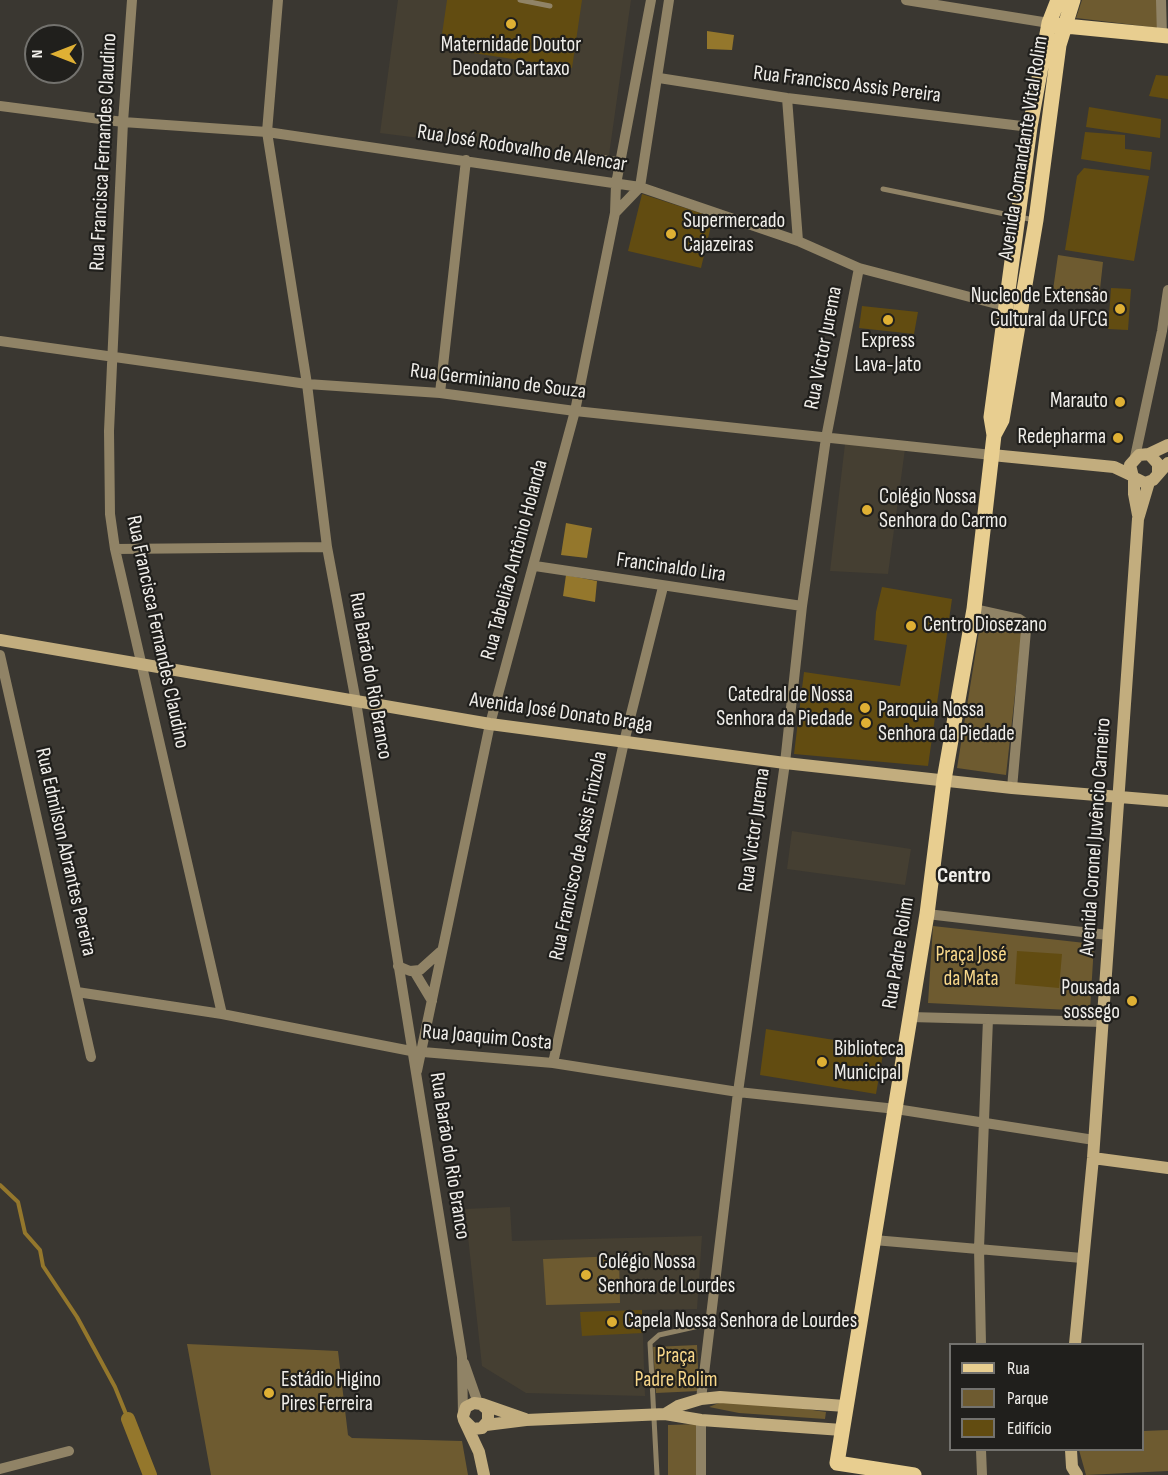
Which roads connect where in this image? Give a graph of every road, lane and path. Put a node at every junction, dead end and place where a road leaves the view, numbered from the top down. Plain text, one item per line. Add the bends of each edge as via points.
1 (132, 0) edge
2 (278, 0) edge
3 (520, 0) edge
4 (651, 0) edge
5 (669, 0) edge
6 (906, 0) edge
7 (1058, 0) edge
8 (1073, 0) edge
9 (1161, 0) edge
10 (550, 6) dead end
11 (975, 6) edge
12 (1057, 25) junction
13 (1165, 36) edge
14 (643, 42) junction
15 (663, 44) junction
16 (659, 78) junction
17 (786, 98) junction
18 (0, 106) edge
19 (123, 122) junction
20 (1030, 127) junction
21 (267, 132) junction
22 (581, 154) dead end
23 (466, 160) junction
24 (620, 160) junction
25 (615, 184) junction
26 (640, 187) junction
27 (883, 189) dead end
28 (615, 213) junction
29 (1020, 216) junction
30 (1036, 220) junction
31 (798, 241) junction
32 (859, 268) junction
33 (1168, 290) edge
34 (1004, 305) junction
35 (1020, 310) junction
36 (1165, 331) edge
37 (0, 341) edge
38 (113, 355) junction
39 (308, 384) junction
40 (441, 393) junction
41 (575, 411) junction
42 (994, 435) junction
43 (826, 438) junction
44 (1168, 445) edge
45 (992, 455) junction
46 (1140, 457) junction
47 (1168, 463) edge
48 (1114, 467) junction
49 (1133, 477) junction
50 (1158, 477) edge
51 (1138, 519) junction
52 (327, 547) junction
53 (115, 549) junction
54 (534, 566) junction
55 (663, 587) junction
56 (802, 606) junction
57 (974, 609) junction
58 (0, 640) edge
59 (0, 655) edge
60 (142, 665) junction
61 (356, 702) junction
62 (490, 724) junction
63 (624, 742) junction
64 (785, 763) junction
65 (944, 780) junction
66 (1012, 788) junction
67 (1120, 797) junction
68 (1168, 801) edge
69 (927, 914) junction
70 (1108, 935) junction
71 (440, 952) junction
72 (398, 966) junction
73 (414, 971) junction
74 (77, 992) junction
75 (432, 1001) junction
76 (222, 1014) junction
77 (910, 1017) junction
78 (988, 1019) junction
79 (1103, 1022) junction
80 (416, 1051) junction
81 (92, 1057) dead end
82 (553, 1063) junction
83 (738, 1092) junction
84 (896, 1109) junction
85 (984, 1123) junction
86 (1094, 1140) junction
87 (1093, 1158) junction
88 (1168, 1168) edge
89 (874, 1240) junction
90 (979, 1248) junction
91 (1082, 1258) junction
92 (708, 1324) junction
93 (981, 1343) edge
94 (1075, 1343) edge
95 (462, 1357) junction
96 (701, 1399) junction
97 (480, 1403) junction
98 (845, 1406) junction
99 (659, 1414) junction
100 (463, 1418) junction
101 (526, 1420) junction
102 (701, 1420) junction
103 (484, 1426) junction
104 (842, 1430) junction
105 (69, 1451) dead end
106 (981, 1451) edge
107 (1071, 1451) edge
108 (479, 1452) junction
109 (0, 1469) edge
110 (835, 1469) edge
111 (484, 1475) edge
112 (657, 1475) edge
113 (701, 1475) edge
114 (914, 1475) edge
115 (982, 1475) edge
116 (1077, 1475) edge

1 - 19 street, Rua Francisca Fernandes Claudino
2 - 21 street, Rua Barāo do Rio Branco
3 - 10 lane
4 - 14 street, Rua Tabelião Antônio Holanda
5 - 15 street
6 - 11 street
7 - 12 main road, Avenida Comandante Vital Rolim
8 - 12 main road, Avenida Comandante Vital Rolim
9 - 13 street
11 - 12 street
12 - 13 main road
12 - 20 main road, Avenida Comandante Vital Rolim
12 - 30 main road, Avenida Comandante Vital Rolim via 1059,45
14 - 15 street
14 - 24 street, Rua Tabelião Antônio Holanda
15 - 16 street
16 - 17 street, Rua Francisco Assis Pereira
16 - 26 street
17 - 20 street, Rua Francisco Assis Pereira
17 - 31 street
18 - 19 street, Rua José Rodovalho de Alencar
19 - 21 street, Rua José Rodovalho de Alencar
19 - 38 street, Rua Francisca Fernandes Claudino
20 - 29 main road, Avenida Comandante Vital Rolim
21 - 23 street, Rua José Rodovalho de Alencar
21 - 39 street, Rua Barāo do Rio Branco
22 - 24 lane
23 - 25 street, Rua José Rodovalho de Alencar
23 - 40 street
24 - 25 street, Rua Tabelião Antônio Holanda
25 - 26 street, Rua José Rodovalho de Alencar
25 - 28 street, Rua Tabelião Antônio Holanda
26 - 28 street
26 - 31 street, Rua José Rodovalho de Alencar
27 - 29 lane
28 - 41 street, Rua Tabelião Antônio Holanda
29 - 30 lane
29 - 34 main road, Avenida Comandante Vital Rolim
30 - 35 main road, Avenida Comandante Vital Rolim
31 - 32 street, Rua José Rodovalho de Alencar
32 - 34 street, Rua José Rodovalho de Alencar
32 - 43 street, Rua Victor Jurema
33 - 36 street
34 - 35 street, Rua José Rodovalho de Alencar
34 - 42 main road, Avenida Comandante Vital Rolim via 991,417
35 - 42 main road, Avenida Comandante Vital Rolim via 1002,420
36 - 46 street
37 - 38 street, Rua Germiniano de Souza
38 - 39 street, Rua Germiniano de Souza
38 - 53 street, Rua Francisca Fernandes Claudino via 109,431 110,514
39 - 40 street, Rua Germiniano de Souza
39 - 52 street, Rua Barāo do Rio Branco
40 - 41 street, Rua Germiniano de Souza
41 - 43 street, Rua Germiniano de Souza
41 - 54 street, Rua Tabelião Antônio Holanda
42 - 45 main road, Rua Padre Rolim
43 - 45 street, Rua Germiniano de Souza
43 - 56 street, Rua Victor Jurema
44 - 46 main road
45 - 48 main road
45 - 57 main road, Rua Padre Rolim
46 - 48 main road
46 - 49 main road, Avenida Coronel Juvêncio Carneiro
46 - 50 main road via 1158,464
47 - 50 main road
48 - 49 main road
49 - 50 main road
49 - 51 main road, Avenida Coronel Juvêncio Carneiro
50 - 51 main road, Avenida Coronel Juvêncio Carneiro
51 - 67 main road, Avenida Coronel Juvêncio Carneiro
52 - 53 street
52 - 61 street, Rua Barāo do Rio Branco
53 - 60 street, Rua Francisca Fernandes Claudino
54 - 55 street, Francinaldo Lira
54 - 62 street, Rua Tabelião Antônio Holanda
55 - 56 street, Francinaldo Lira
55 - 63 street, Rua Francisco de Assis Finizola
56 - 64 street, Rua Victor Jurema
57 - 65 main road, Rua Padre Rolim
57 - 66 street via 1025,623
58 - 60 main road, Avenida José Donato Braga
59 - 74 street, Rua Edmilson Abrantes Pereira
60 - 61 main road, Avenida José Donato Braga
60 - 76 street, Rua Francisca Fernandes Claudino
61 - 62 main road, Avenida José Donato Braga
61 - 72 street, Rua Barāo do Rio Branco
62 - 63 main road, Avenida José Donato Braga
62 - 71 street, Rua Tabelião Antônio Holanda
63 - 64 main road, Avenida José Donato Braga
63 - 82 street, Rua Francisco de Assis Finizola
64 - 65 main road, Avenida José Donato Braga
64 - 83 street, Rua Victor Jurema
65 - 66 main road, Avenida José Donato Braga
65 - 69 main road, Rua Padre Rolim
66 - 67 main road, Avenida José Donato Braga
67 - 68 main road, Avenida José Donato Braga
67 - 70 main road, Avenida Coronel Juvêncio Carneiro
69 - 70 street
69 - 77 main road, Rua Padre Rolim
70 - 79 main road, Avenida Coronel Juvêncio Carneiro
71 - 73 street via 430,964
71 - 75 street, Rua Tabelião Antônio Holanda
72 - 73 street
72 - 80 street, Rua Barāo do Rio Branco
73 - 75 street
74 - 76 street, Rua Joaquim Costa
74 - 81 street, Rua Edmilson Abrantes Pereira
75 - 80 street, Rua Tabelião Antônio Holanda
76 - 80 street, Rua Joaquim Costa
77 - 78 street
77 - 84 main road, Rua Padre Rolim
78 - 79 street
78 - 85 street
79 - 86 main road, Avenida Coronel Juvêncio Carneiro
80 - 82 street, Rua Joaquim Costa
80 - 95 street, Rua Barāo do Rio Branco via 416,1077
82 - 83 street, Rua Joaquim Costa
83 - 84 street, Rua Joaquim Costa
83 - 92 street, Rua Victor Jurema
84 - 85 street, Rua Joaquim Costa
84 - 89 main road, Rua Padre Rolim
85 - 86 street, Rua Joaquim Costa
85 - 90 street
86 - 87 main road, Avenida Coronel Juvêncio Carneiro
87 - 88 main road
87 - 91 main road, Avenida Coronel Juvêncio Carneiro
89 - 90 street
89 - 98 main road, Rua Padre Rolim
90 - 91 street
90 - 93 street
91 - 94 main road, Avenida Coronel Juvêncio Carneiro
92 - 96 street, Rua Victor Jurema
92 - 99 lane via 659,1335 650,1343 649,1361
95 - 97 street, Rua Barāo do Rio Branco
95 - 100 street, Rua Barāo do Rio Branco
96 - 98 main road via 768,1399
96 - 99 main road
97 - 100 main road via 466,1407
97 - 101 main road
97 - 103 main road via 489,1414
98 - 104 main road, Rua Padre Rolim
99 - 101 main road
99 - 102 main road
99 - 112 lane
100 - 103 main road via 469,1427
100 - 108 main road
101 - 103 main road
102 - 104 main road
102 - 113 street
103 - 108 main road
104 - 110 main road, Rua Padre Rolim
105 - 109 street
106 - 115 street
107 - 116 main road
108 - 111 main road
110 - 114 main road

